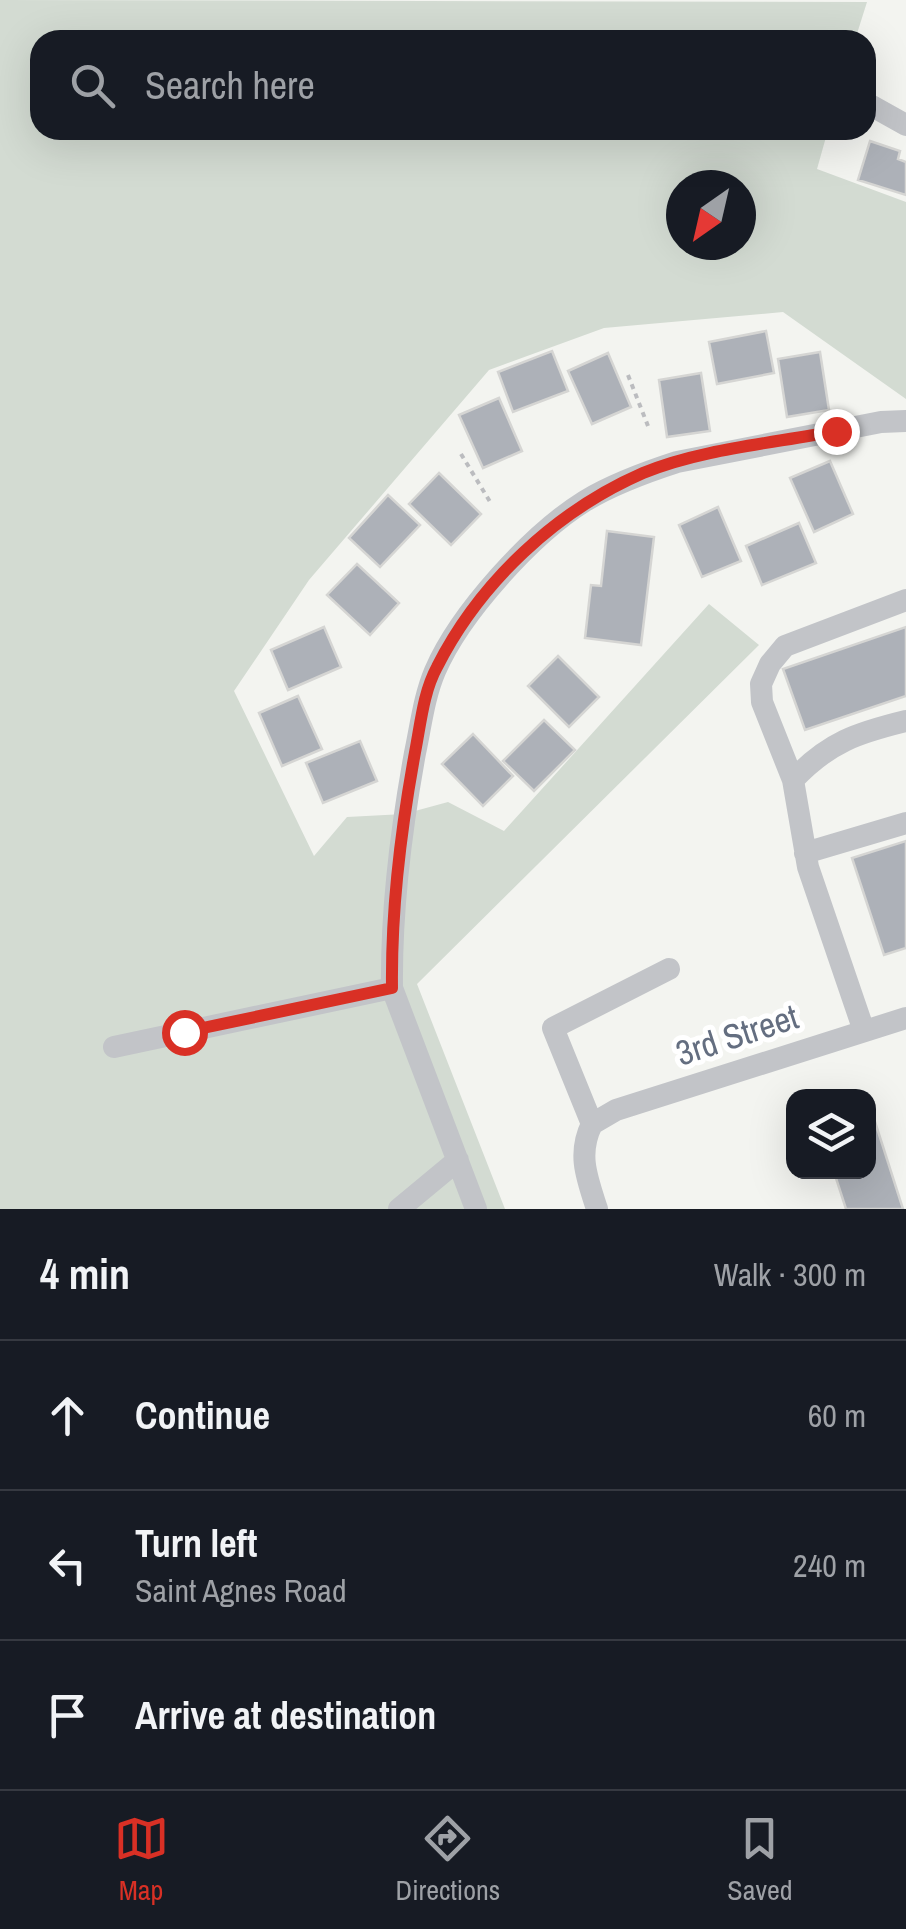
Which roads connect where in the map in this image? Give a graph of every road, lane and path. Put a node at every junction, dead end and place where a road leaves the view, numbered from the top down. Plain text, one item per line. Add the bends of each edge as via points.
1 (876, 108) edge
2 (906, 125) edge
3 (628, 375) dead end
4 (906, 421) edge
5 (648, 426) dead end
6 (461, 454) dead end
7 (492, 505) dead end
8 (906, 600) edge
9 (906, 721) edge
10 (794, 780) junction
11 (906, 822) edge
12 (805, 853) junction
13 (670, 970) dead end
14 (392, 988) junction
15 (906, 1018) edge
16 (864, 1031) junction
17 (114, 1047) dead end
18 (592, 1124) junction
19 (458, 1160) junction
20 (399, 1209) edge
21 (476, 1209) edge
22 (597, 1209) edge

1 - 2 lane
3 - 5 path
4 - 14 lane via 645,472 585,501 527,548 478,602 427,692 401,828
6 - 7 path
8 - 10 lane via 785,646 770,664 762,702
9 - 10 lane via 860,732 816,756
10 - 12 lane
11 - 12 lane
12 - 16 lane
13 - 18 lane via 553,1028
14 - 17 lane
14 - 19 lane
15 - 16 lane, 3rd Street
16 - 18 lane, 3rd Street via 616,1110
18 - 22 lane via 582,1159
19 - 20 lane
19 - 21 lane

